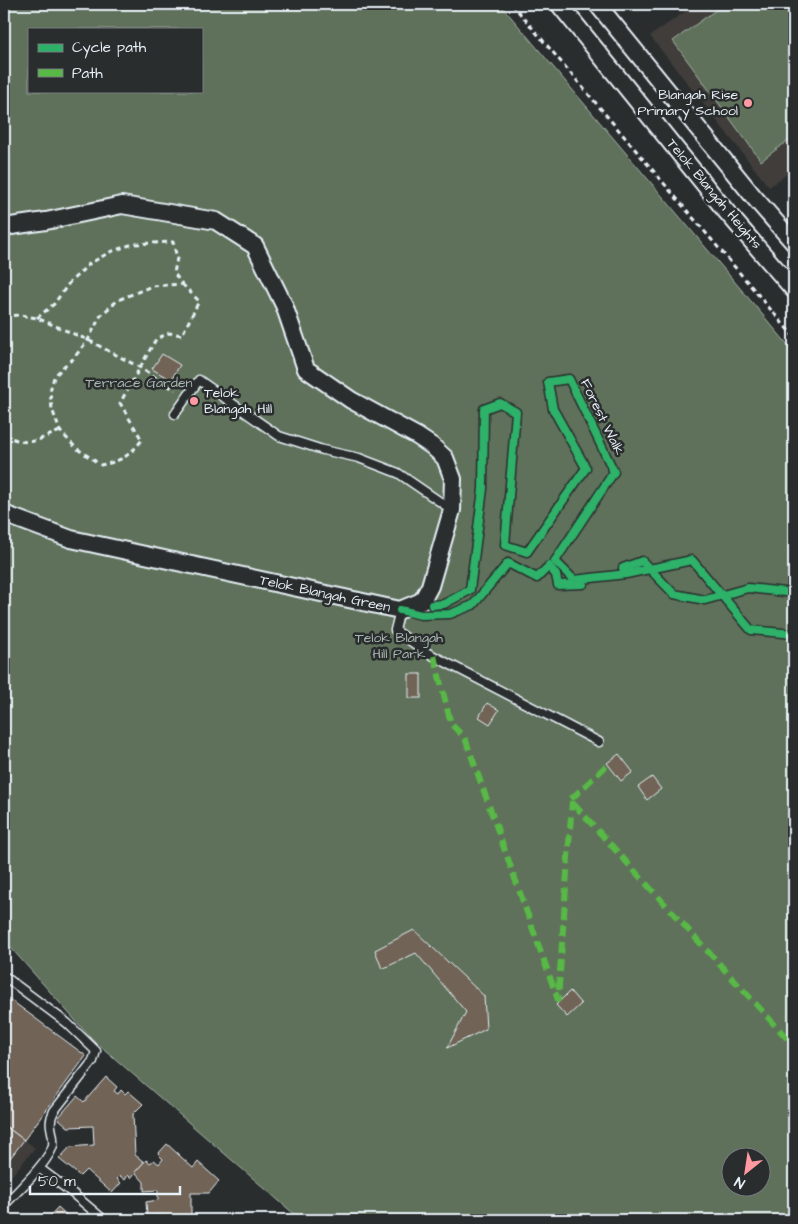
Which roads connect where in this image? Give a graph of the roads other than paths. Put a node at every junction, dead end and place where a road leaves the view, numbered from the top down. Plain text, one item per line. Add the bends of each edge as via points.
1 (559, 4) edge
2 (597, 4) edge
3 (4, 227) edge
4 (794, 243) edge
5 (794, 290) edge
6 (175, 414) dead end
7 (452, 510) junction
8 (4, 514) edge
9 (400, 610) junction
10 (599, 742) dead end
11 (4, 976) edge
12 (39, 1168) junction
13 (4, 1205) edge
14 (104, 1220) edge

1 - 5 street, Telok Blangah Heights
2 - 4 street
3 - 7 street, Telok Blangah Green via 122,204 216,221 255,246 284,305 306,369 351,400 418,436 445,458 453,479
6 - 7 lane via 199,380 279,436 359,458 398,473
7 - 9 street, Telok Blangah Green via 430,586 422,601
8 - 9 street, Telok Blangah Green via 70,539
9 - 10 lane via 395,630 426,652
11 - 12 lane via 67,1023 96,1051 93,1061 51,1109 54,1144
12 - 13 lane
12 - 14 lane

